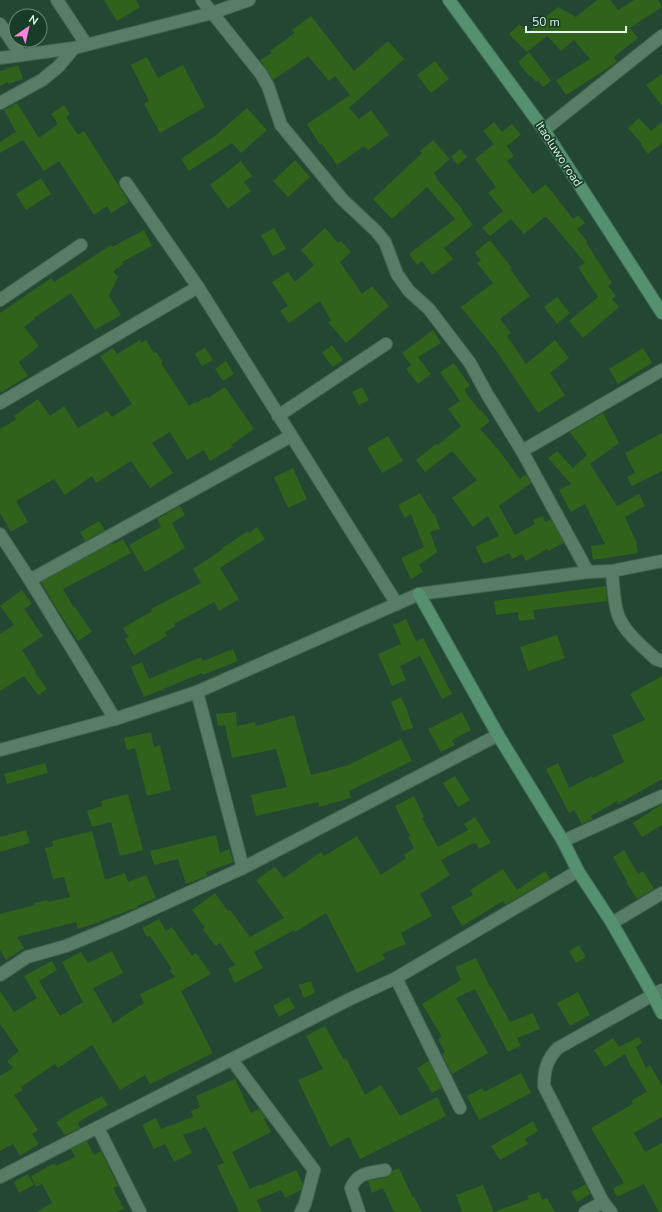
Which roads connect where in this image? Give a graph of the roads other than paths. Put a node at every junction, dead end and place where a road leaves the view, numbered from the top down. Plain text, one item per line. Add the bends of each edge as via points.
1 (57, 0) edge
2 (202, 0) edge
3 (249, 0) edge
4 (450, 0) edge
5 (212, 13) junction
6 (0, 24) edge
7 (662, 36) edge
8 (86, 44) junction
9 (74, 48) junction
10 (21, 55) junction
11 (0, 58) edge
12 (0, 103) edge
13 (544, 130) junction
14 (126, 183) dead end
15 (81, 245) dead end
16 (198, 287) junction
17 (0, 300) edge
18 (662, 313) edge
19 (386, 344) dead end
20 (662, 370) edge
21 (0, 403) edge
22 (278, 416) junction
23 (291, 436) junction
24 (522, 451) junction
25 (0, 534) edge
26 (662, 561) edge
27 (588, 572) junction
28 (612, 572) junction
29 (30, 580) junction
30 (418, 594) junction
31 (397, 604) junction
32 (662, 661) edge
33 (197, 692) junction
34 (116, 719) junction
35 (498, 735) junction
36 (0, 750) edge
37 (662, 796) edge
38 (563, 842) junction
39 (243, 868) junction
40 (578, 871) junction
41 (662, 893) edge
42 (612, 923) junction
43 (0, 975) edge
44 (396, 978) junction
45 (658, 992) edge
46 (662, 1014) edge
47 (232, 1060) junction
48 (460, 1108) dead end
49 (98, 1128) junction
50 (385, 1170) dead end
51 (0, 1177) edge
52 (603, 1202) junction
53 (140, 1212) edge
54 (301, 1212) edge
55 (359, 1212) edge
56 (585, 1212) edge
57 (611, 1212) edge

1 - 8 street
2 - 5 street
3 - 5 street
4 - 13 street, Itaoluwo road
5 - 8 street
5 - 24 street via 261,74 268,86 281,126 342,199 385,242 398,274 409,291 429,309 470,363
6 - 10 street
7 - 13 street
8 - 9 street
9 - 10 street
9 - 12 street via 59,66 42,80
10 - 11 street
13 - 18 street, Itaoluwo road
14 - 16 street
15 - 17 street
16 - 21 street
16 - 22 street
19 - 22 street
20 - 24 street
22 - 23 street
23 - 29 street
23 - 31 street
24 - 27 street
25 - 29 street
26 - 28 street
27 - 28 street
27 - 30 street
28 - 32 street via 617,613 621,622 656,659
29 - 34 street
30 - 31 street
30 - 35 street
31 - 33 street
33 - 34 street
33 - 39 street
34 - 36 street
35 - 38 street
35 - 39 street
37 - 38 street
38 - 40 street
39 - 43 street via 122,923 66,946 27,958
40 - 42 street
40 - 44 street
41 - 42 street
42 - 45 street
44 - 47 street
44 - 48 street
45 - 46 street
45 - 52 street via 558,1048 547,1062 544,1086
47 - 49 street
47 - 54 street via 314,1170
49 - 51 street
49 - 53 street
50 - 55 street via 359,1176 354,1182 351,1188
52 - 56 street
52 - 57 street

